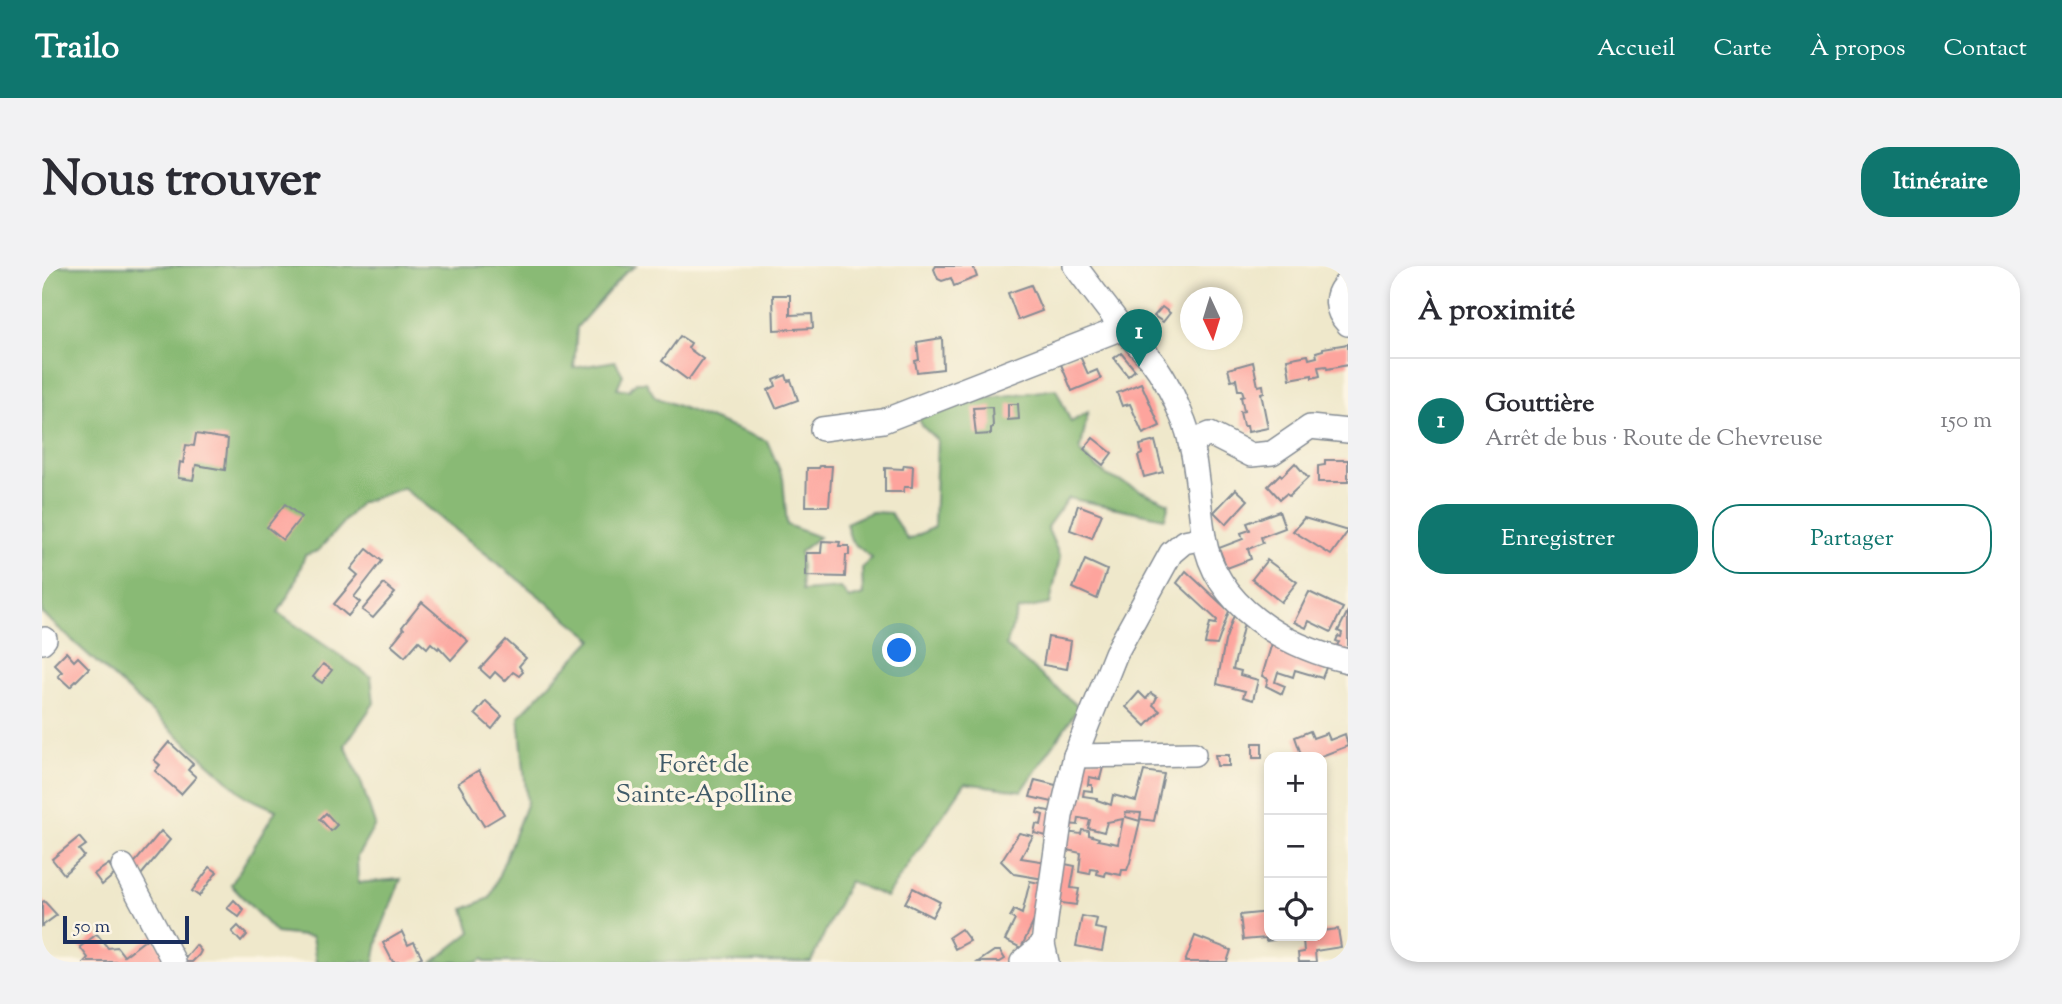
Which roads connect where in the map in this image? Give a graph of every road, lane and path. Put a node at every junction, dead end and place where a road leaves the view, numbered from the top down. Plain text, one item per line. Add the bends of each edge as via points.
1 (1075, 266) edge
2 (1348, 282) edge
3 (1348, 324) edge
4 (1122, 328) junction
5 (822, 429) dead end
6 (1348, 431) edge
7 (1190, 443) junction
8 (1204, 538) junction
9 (1348, 661) edge
10 (1194, 754) dead end
11 (1075, 756) junction
12 (123, 866) dead end
13 (1045, 953) edge
14 (174, 962) edge
15 (1022, 962) edge

1 - 4 street
2 - 3 street via 1337,302
4 - 5 street via 883,421
4 - 7 street via 1161,374
6 - 7 street via 1310,427 1272,453 1251,455 1210,433
7 - 8 street
8 - 9 street via 1222,585 1238,603 1278,635 1321,655
8 - 11 street via 1184,542 1159,573 1116,653
10 - 11 street
11 - 13 street via 1061,816
12 - 14 street
13 - 15 street

